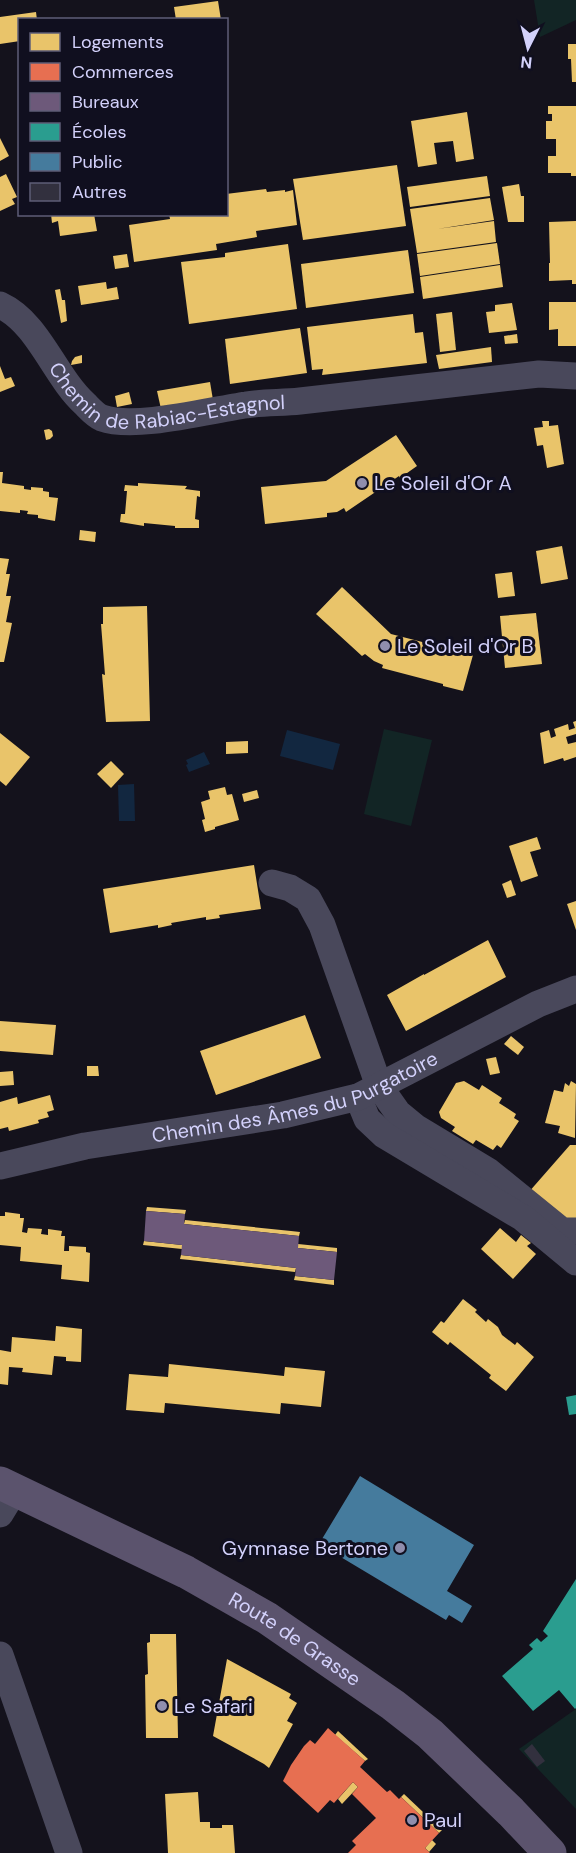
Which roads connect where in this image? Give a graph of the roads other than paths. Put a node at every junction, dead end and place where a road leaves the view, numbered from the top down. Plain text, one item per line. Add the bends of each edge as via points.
1 (0, 305) edge
2 (0, 322) edge
3 (41, 359) junction
4 (576, 376) edge
5 (272, 883) dead end
6 (576, 988) edge
7 (369, 1091) junction
8 (0, 1166) edge
9 (576, 1231) edge
10 (576, 1262) edge
11 (5, 1496) edge
12 (0, 1655) edge
13 (69, 1853) edge
14 (550, 1853) edge

1 - 3 street, Chemin de Rabiac-Estagnol via 28,327
2 - 3 street, Chemin de Rabiac-Estagnol
3 - 4 street, Chemin de Rabiac-Estagnol via 71,415 91,430 128,438 250,415 296,402 539,374
5 - 7 street via 308,899 322,925
6 - 7 street, Chemin des Âmes du Purgatoire
7 - 8 street, Chemin des Âmes du Purgatoire via 283,1115 85,1146
7 - 9 street via 415,1127 488,1171 562,1231
7 - 10 street via 367,1119 384,1135 523,1218
11 - 14 main road, Route de Grasse via 186,1572 276,1624 430,1734
12 - 13 street

